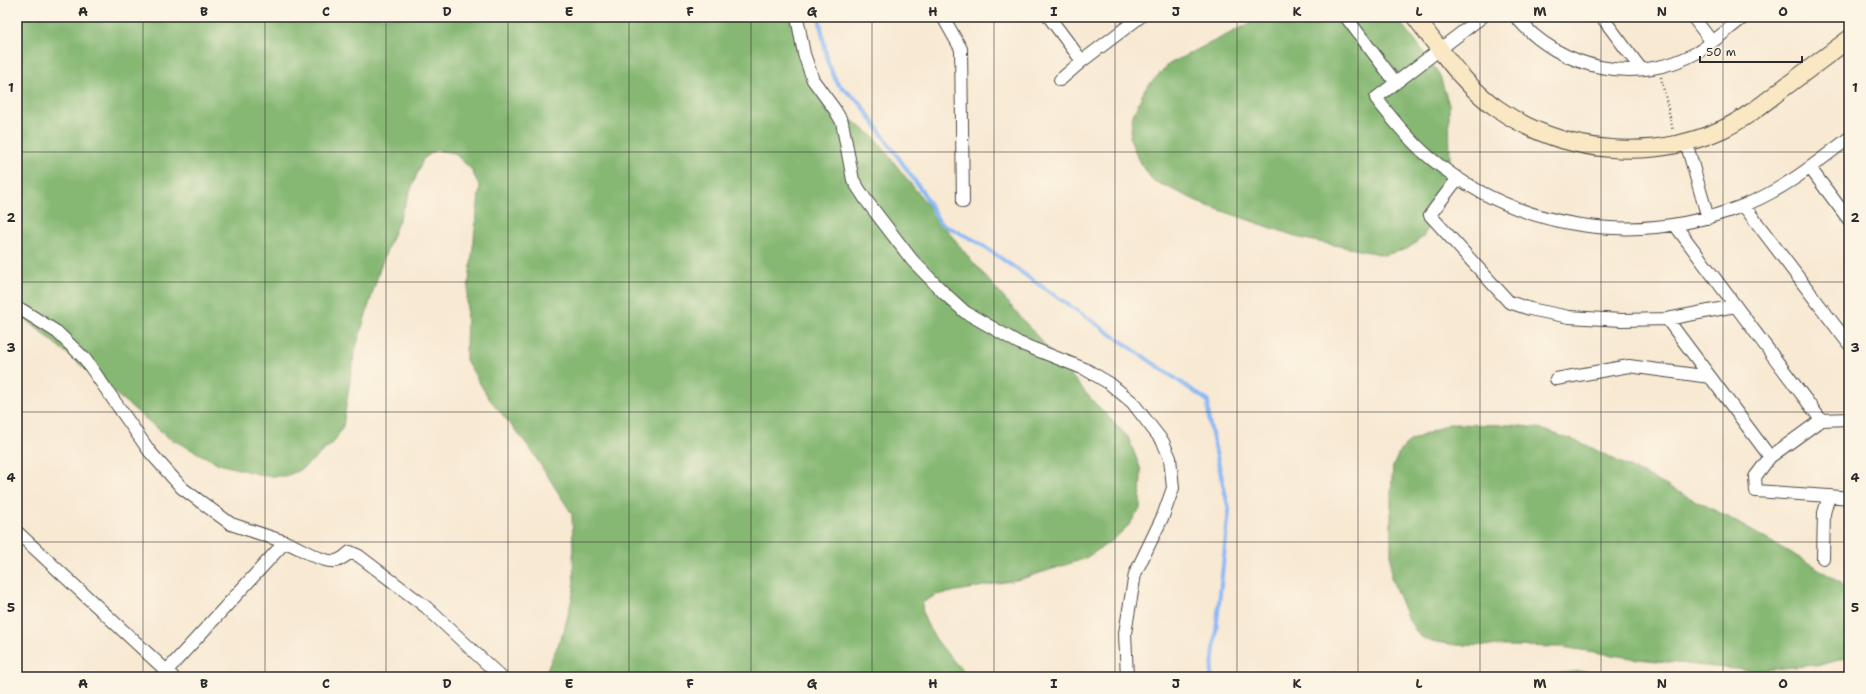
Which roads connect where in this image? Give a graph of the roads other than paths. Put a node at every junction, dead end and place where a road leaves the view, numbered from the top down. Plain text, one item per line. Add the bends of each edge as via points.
1 (797, 17) edge
2 (943, 17) edge
3 (1049, 17) edge
4 (1140, 17) edge
5 (1346, 17) edge
6 (1415, 17) edge
7 (1482, 17) edge
8 (1516, 17) edge
9 (1602, 17) edge
10 (1693, 17) edge
11 (1744, 17) edge
12 (1849, 39) edge
13 (1712, 42) junction
14 (1440, 49) junction
15 (1082, 61) junction
16 (1641, 69) junction
17 (1060, 80) dead end
18 (1396, 83) junction
19 (1849, 138) edge
20 (1682, 143) junction
21 (1810, 168) junction
22 (1458, 178) junction
23 (963, 202) dead end
24 (1744, 206) junction
25 (1708, 218) junction
26 (1849, 220) edge
27 (1675, 225) junction
28 (1735, 306) junction
29 (17, 310) edge
30 (1667, 319) junction
31 (1849, 344) edge
32 (1710, 377) junction
33 (1556, 379) dead end
34 (1849, 419) edge
35 (1821, 420) junction
36 (1770, 457) junction
37 (1829, 496) junction
38 (1849, 498) edge
39 (17, 532) edge
40 (286, 542) junction
41 (1823, 558) dead end
42 (167, 675) edge
43 (501, 677) edge
44 (1127, 677) edge

1 - 44 street via 804,54 813,80 842,122 853,180 912,260 965,312 1019,343 1085,369 1109,383 1132,402 1163,442 1170,458 1173,488 1135,574 1125,633
2 - 23 street via 960,49
3 - 15 street
4 - 15 street
5 - 18 street
6 - 14 street
7 - 14 street
8 - 16 street via 1526,30 1545,44 1578,62 1613,69
9 - 16 street
10 - 13 street
11 - 13 street
12 - 20 street via 1752,112 1723,128
13 - 16 street via 1698,51 1659,67
14 - 18 street
14 - 20 street via 1459,73 1497,109 1545,135 1601,148 1652,149
15 - 17 street
18 - 22 street via 1376,98 1428,156
19 - 21 street
20 - 25 street
21 - 24 street via 1789,183
21 - 26 street
22 - 27 street via 1509,206 1553,220 1598,228 1648,229
22 - 30 street via 1430,215 1508,302 1569,317
24 - 25 street
24 - 31 street
25 - 27 street
27 - 28 street
28 - 30 street
28 - 35 street
29 - 40 street via 22,310 57,332 85,359 150,452 182,488 231,524
30 - 32 street
32 - 33 street via 1628,366
32 - 36 street
34 - 35 street
35 - 36 street
36 - 37 street via 1755,477 1756,491
37 - 38 street
37 - 41 street via 1824,513
39 - 42 street
40 - 42 street
40 - 43 street via 321,559 331,561 339,560 350,552 359,556 426,607

